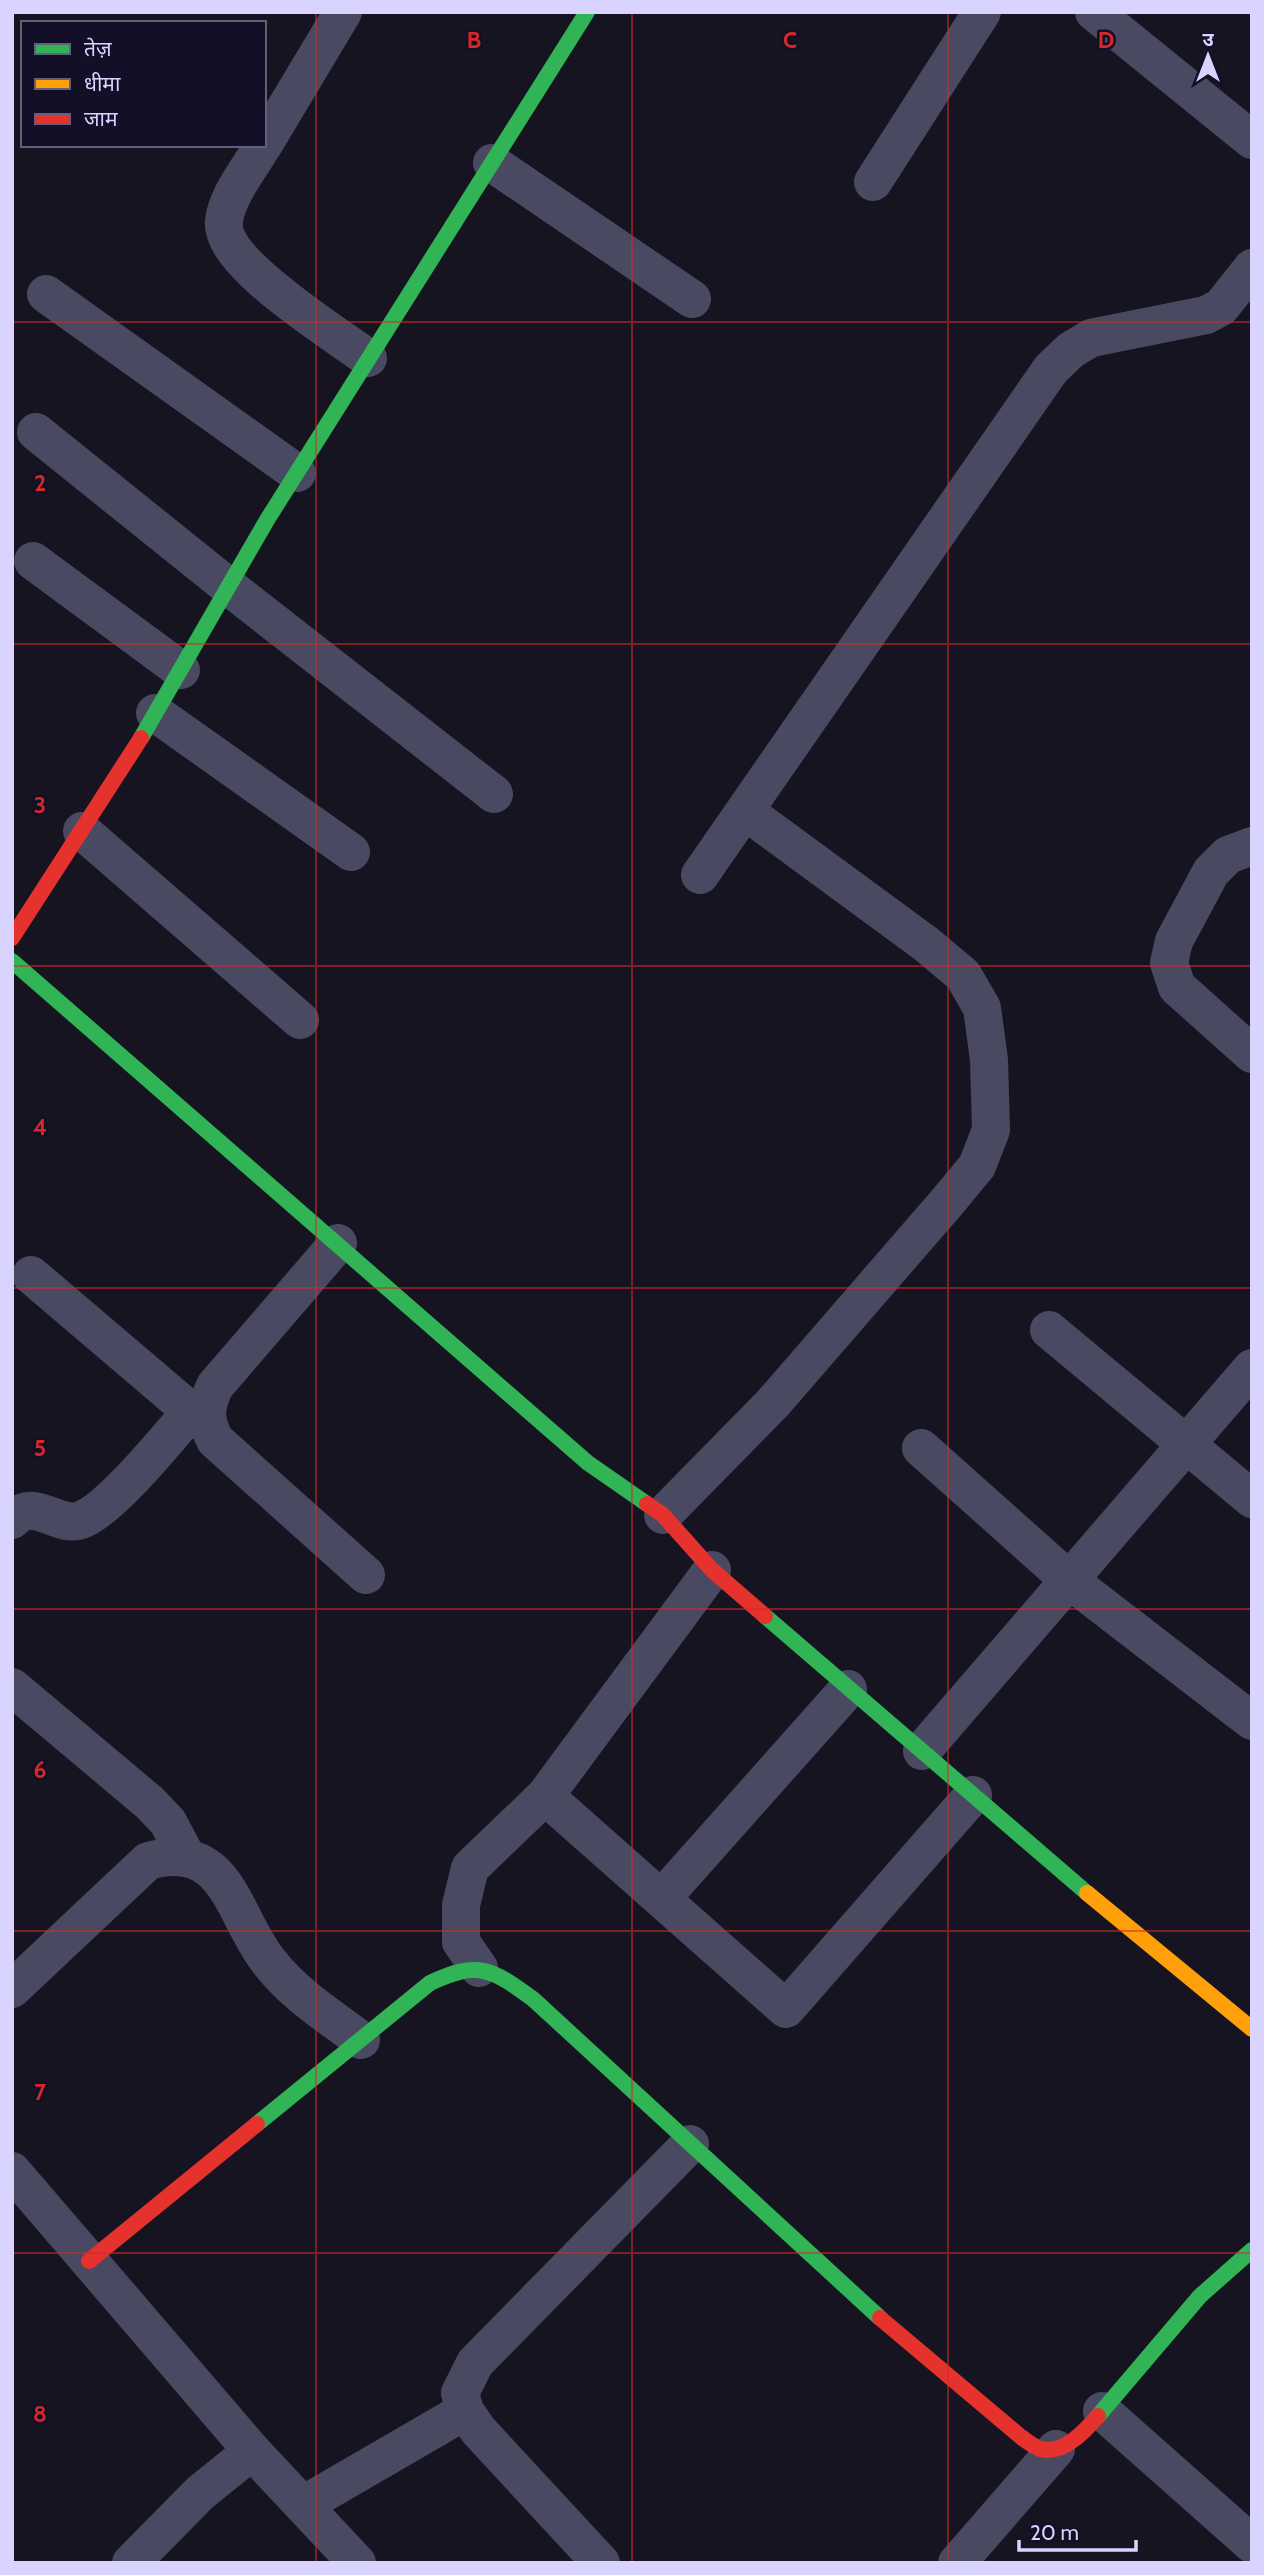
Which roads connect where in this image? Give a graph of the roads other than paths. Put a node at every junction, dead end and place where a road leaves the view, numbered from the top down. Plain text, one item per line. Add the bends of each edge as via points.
1 (343, 12) edge
2 (587, 12) edge
3 (982, 12) edge
4 (1094, 12) edge
5 (266, 141) edge
6 (1252, 141) edge
7 (262, 147) edge
8 (492, 163) junction
9 (873, 182) dead end
10 (1252, 268) edge
11 (46, 294) dead end
12 (692, 299) dead end
13 (369, 358) junction
14 (36, 432) dead end
15 (297, 473) junction
16 (33, 561) dead end
17 (229, 587) junction
18 (181, 670) junction
19 (155, 713) junction
20 (494, 794) dead end
21 (745, 811) junction
22 (82, 831) junction
23 (1252, 846) edge
24 (351, 852) dead end
25 (700, 875) dead end
26 (12, 938) edge
27 (12, 961) edge
28 (300, 1020) dead end
29 (1252, 1054) edge
30 (338, 1243) junction
31 (32, 1275) dead end
32 (1049, 1330) dead end
33 (1252, 1368) edge
34 (199, 1418) junction
35 (1186, 1444) junction
36 (920, 1448) dead end
37 (1252, 1499) edge
38 (663, 1515) junction
39 (12, 1520) edge
40 (712, 1570) junction
41 (366, 1575) dead end
42 (1069, 1580) junction
43 (12, 1687) edge
44 (848, 1689) junction
45 (1252, 1721) edge
46 (922, 1751) junction
47 (973, 1795) junction
48 (545, 1796) junction
49 (186, 1856) junction
50 (662, 1898) junction
51 (480, 1968) junction
52 (12, 1989) edge
53 (1252, 2029) edge
54 (361, 2040) junction
55 (691, 2144) junction
56 (12, 2171) edge
57 (1252, 2250) edge
58 (89, 2261) junction
59 (465, 2411) junction
60 (1102, 2411) junction
61 (1056, 2449) junction
62 (252, 2451) junction
63 (303, 2505) junction
64 (1252, 2544) edge
65 (131, 2563) edge
66 (357, 2563) edge
67 (601, 2563) edge
68 (957, 2563) edge

1 - 5 street
2 - 8 street
3 - 9 street
4 - 6 street
7 - 13 street via 229,202 223,223 227,241 255,274
8 - 12 street
8 - 13 street
10 - 21 street via 1221,307 1206,315 1091,338 1051,369
11 - 15 street
13 - 15 street
14 - 17 street
15 - 17 street
16 - 18 street
17 - 18 street
17 - 20 street
18 - 19 street
19 - 22 street
19 - 24 street
21 - 25 street
21 - 38 street via 963,975 982,1008 991,1130 977,1166 948,1201 773,1403
22 - 26 street
22 - 28 street
23 - 29 street via 1228,855 1211,872 1174,941 1169,963 1177,986
27 - 30 street
30 - 34 street via 215,1385
30 - 38 street via 588,1463
31 - 34 street
32 - 35 street
33 - 35 street
34 - 39 street via 91,1516 64,1522 34,1509
34 - 41 street via 215,1440
35 - 37 street
35 - 42 street
36 - 42 street
38 - 40 street
40 - 44 street
40 - 48 street
42 - 45 street
42 - 46 street
43 - 49 street via 150,1803 168,1822
44 - 46 street
44 - 50 street
46 - 47 street
47 - 50 street via 786,2009
47 - 53 street
48 - 50 street
48 - 51 street via 470,1868 461,1905 461,1942
49 - 52 street via 148,1861
49 - 54 street via 203,1862 232,1894 256,1942 289,1984
51 - 54 street via 459,1968 430,1983
51 - 55 street via 500,1975 533,1999
54 - 58 street
55 - 59 street via 475,2363 460,2393
55 - 61 street via 866,2306 1021,2437 1040,2449
56 - 58 street
57 - 60 street via 1200,2297
58 - 62 street
59 - 63 street
59 - 67 street
60 - 61 street via 1072,2441
60 - 64 street
61 - 68 street
62 - 63 street
62 - 65 street via 200,2493
63 - 66 street

